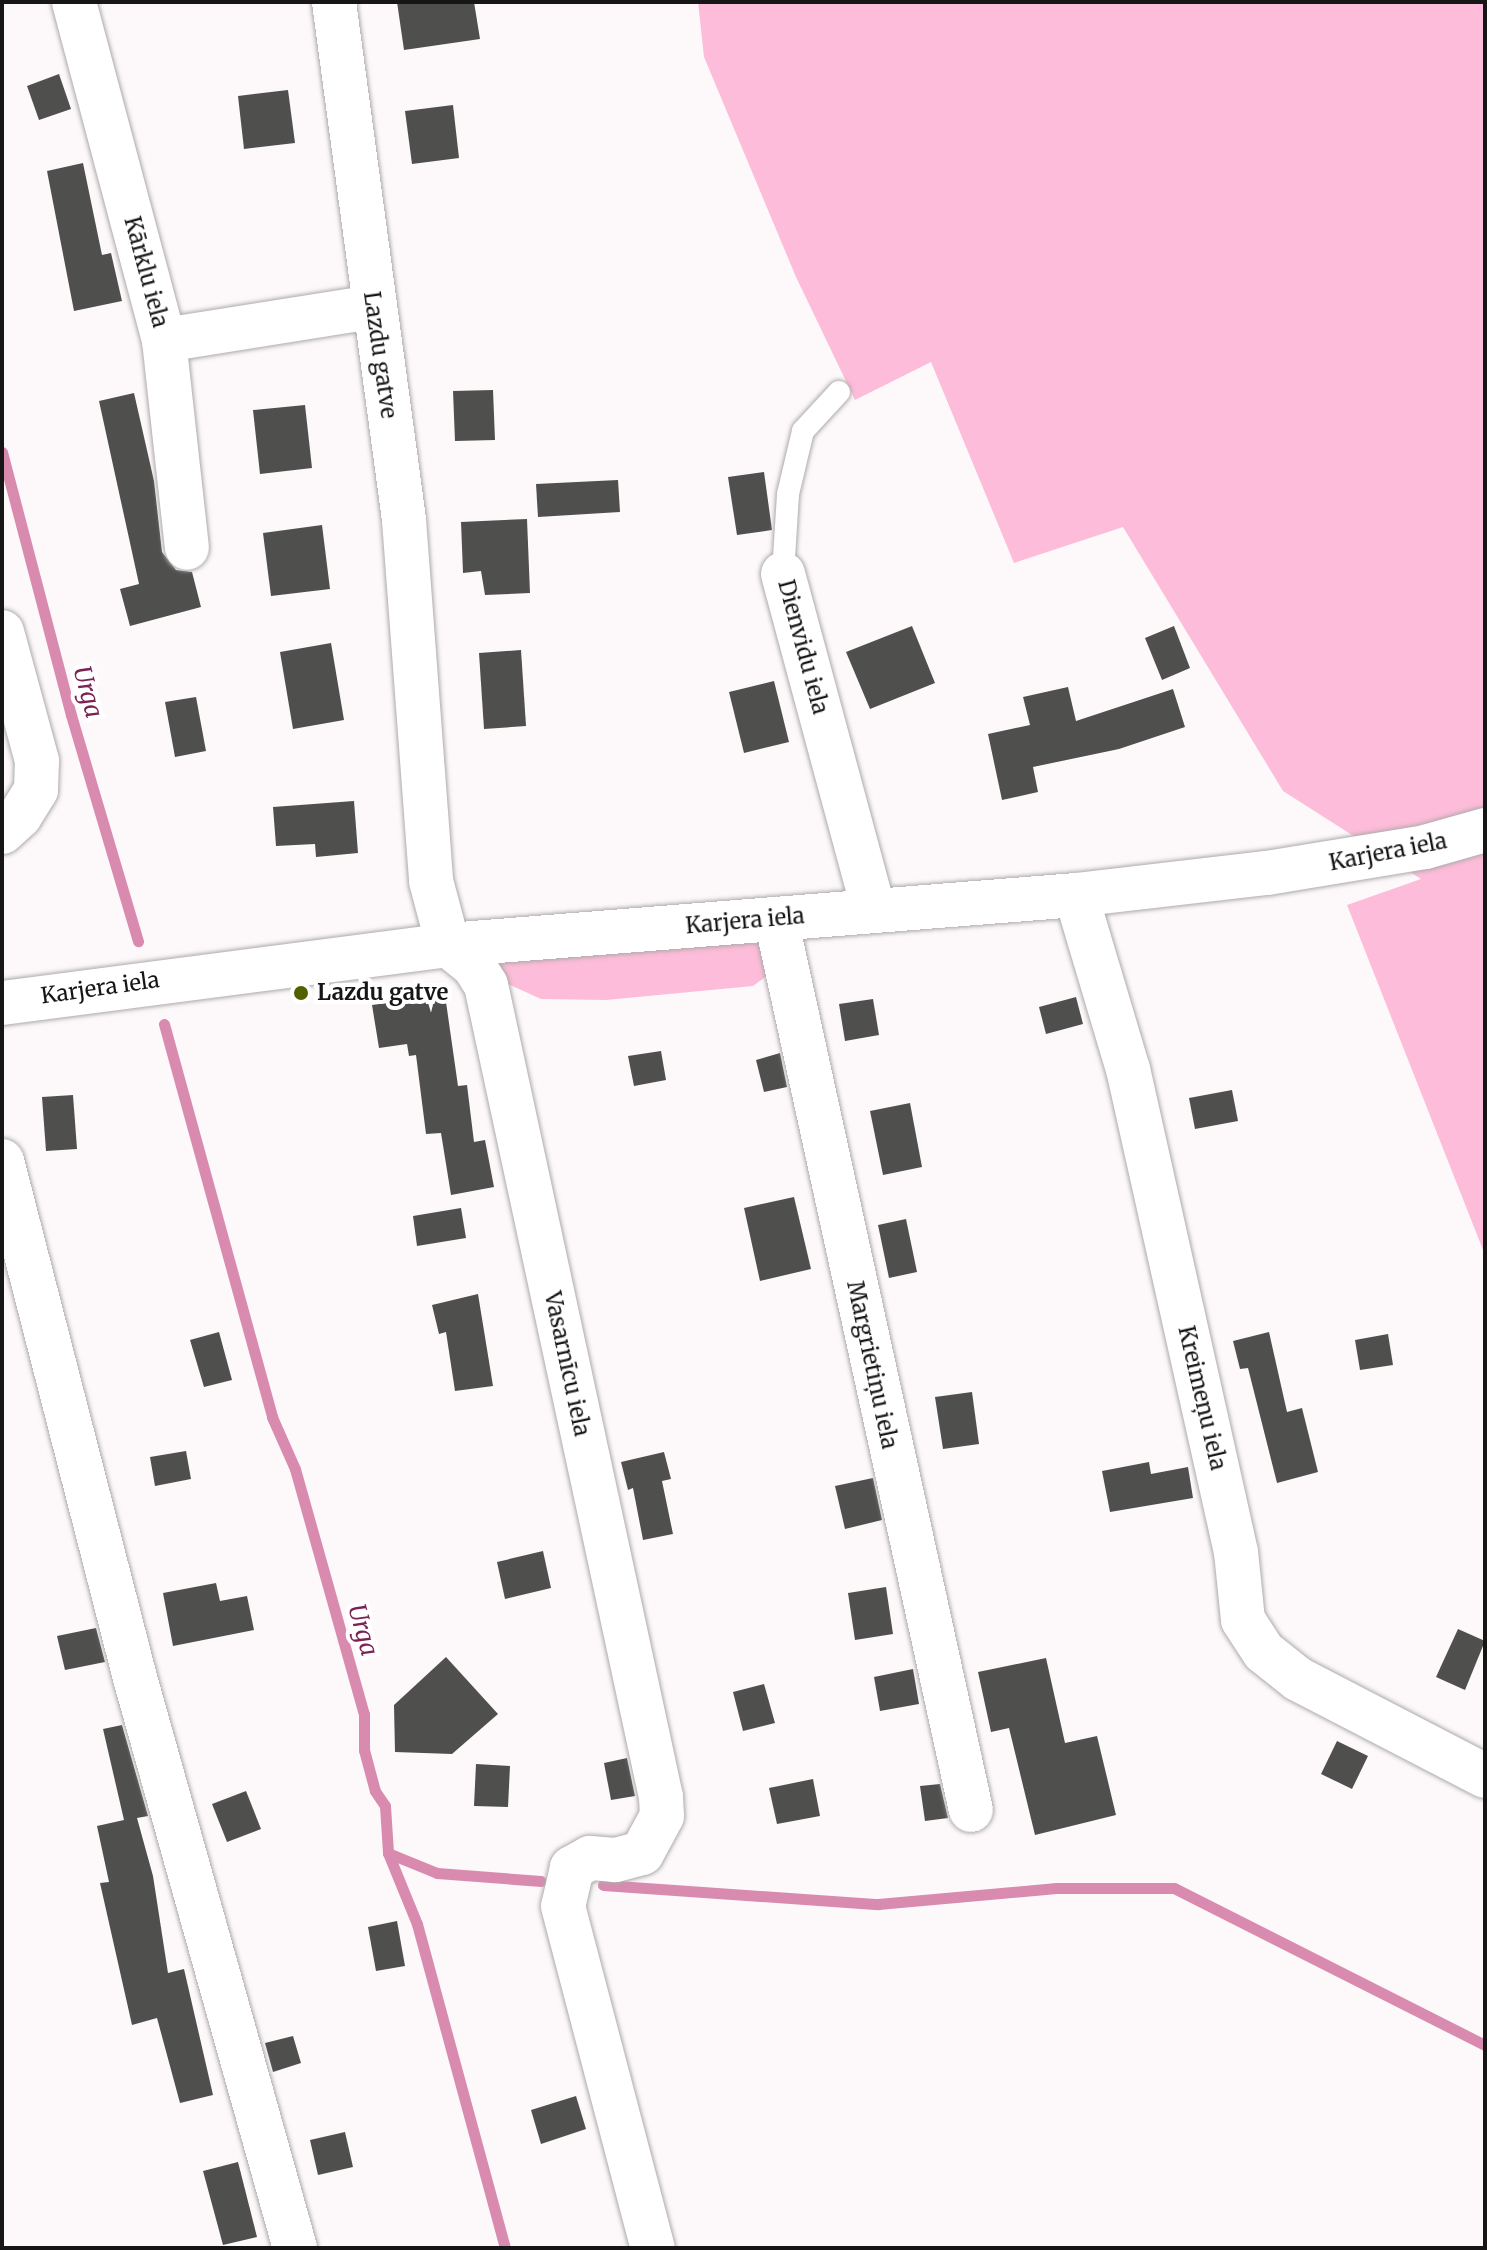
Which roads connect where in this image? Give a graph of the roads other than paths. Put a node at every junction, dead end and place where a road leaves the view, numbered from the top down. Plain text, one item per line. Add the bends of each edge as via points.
1 (74, 2) edge
2 (334, 2) edge
3 (373, 307) junction
4 (164, 340) junction
5 (839, 392) dead end
6 (187, 548) dead end
7 (783, 574) joint
8 (2, 632) edge
9 (1485, 830) edge
10 (2, 832) edge
11 (1076, 895) junction
12 (874, 911) junction
13 (776, 919) junction
14 (448, 945) junction
15 (2, 1003) edge
16 (2, 1161) edge
17 (1485, 1776) edge
18 (971, 1810) dead end
19 (295, 2248) edge
20 (653, 2248) edge

1 - 4 street, Kārklu iela
2 - 3 street, Lazdu gatve
3 - 4 street
3 - 14 street, Lazdu gatve via 404,520 431,881
4 - 6 street, Kārklu iela
5 - 7 lane, Dienvidu iela via 803,431 788,494
7 - 12 street, Dienvidu iela
8 - 10 street via 31,731 36,790
9 - 11 street, Karjera iela via 1354,861
11 - 12 street, Karjera iela
11 - 17 street, Kreimeņu iela via 1128,1069 1236,1552 1243,1620 1264,1652 1298,1679
12 - 13 street, Karjera iela
13 - 14 street, Karjera iela
13 - 18 street, Margrietiņu iela
14 - 15 street, Karjera iela
14 - 20 street, Vasarnīcu iela via 474,966 486,985 661,1797 662,1816 642,1853 615,1860 590,1858 572,1868 563,1906
16 - 19 street via 135,1678

